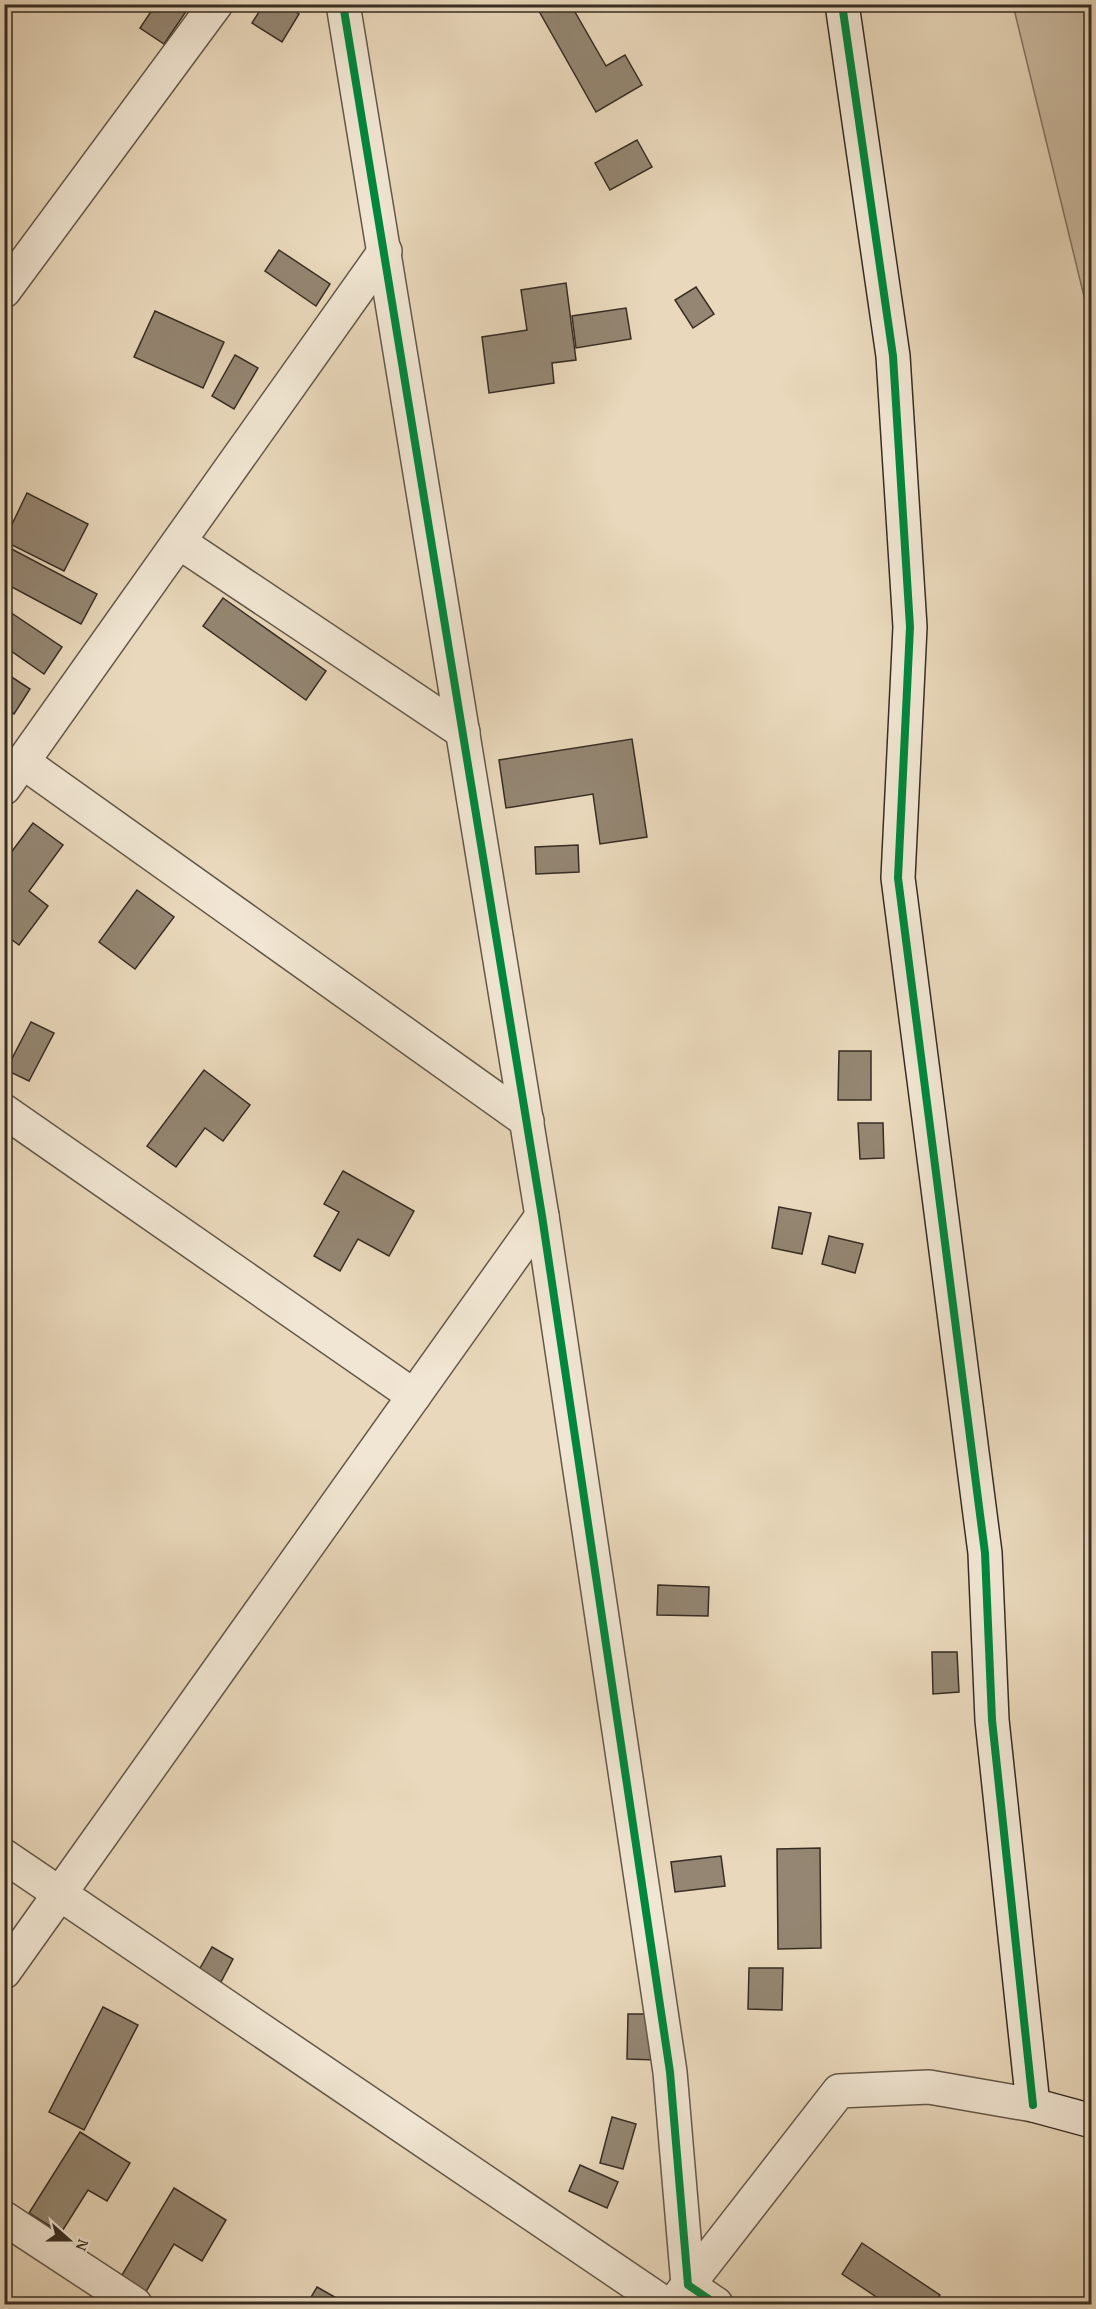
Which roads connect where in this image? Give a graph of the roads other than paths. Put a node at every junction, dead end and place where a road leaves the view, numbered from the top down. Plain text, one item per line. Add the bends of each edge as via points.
1 (216, 4) edge
2 (343, 4) edge
3 (842, 4) edge
4 (385, 251) junction
5 (4, 291) edge
6 (179, 542) junction
7 (463, 732) junction
8 (14, 775) edge
9 (4, 1111) edge
10 (527, 1121) junction
11 (542, 1216) junction
12 (414, 1396) junction
13 (4, 1856) edge
14 (60, 1894) junction
15 (4, 1972) edge
16 (1033, 2105) junction
17 (1092, 2121) edge
18 (4, 2218) edge
19 (676, 2298) edge
20 (135, 2304) edge
21 (716, 2304) edge

1 - 5 street
2 - 4 street
3 - 16 street via 893,356 910,627 898,878 985,1553 992,1720
4 - 6 street
4 - 7 street
6 - 7 street
6 - 8 street
7 - 10 street
8 - 10 street
9 - 12 street
10 - 11 street
11 - 12 street
11 - 19 street via 670,2072
12 - 14 street
13 - 14 street
14 - 15 street
14 - 19 street
16 - 17 street
16 - 19 street via 930,2087 839,2091
18 - 20 street
19 - 21 street

